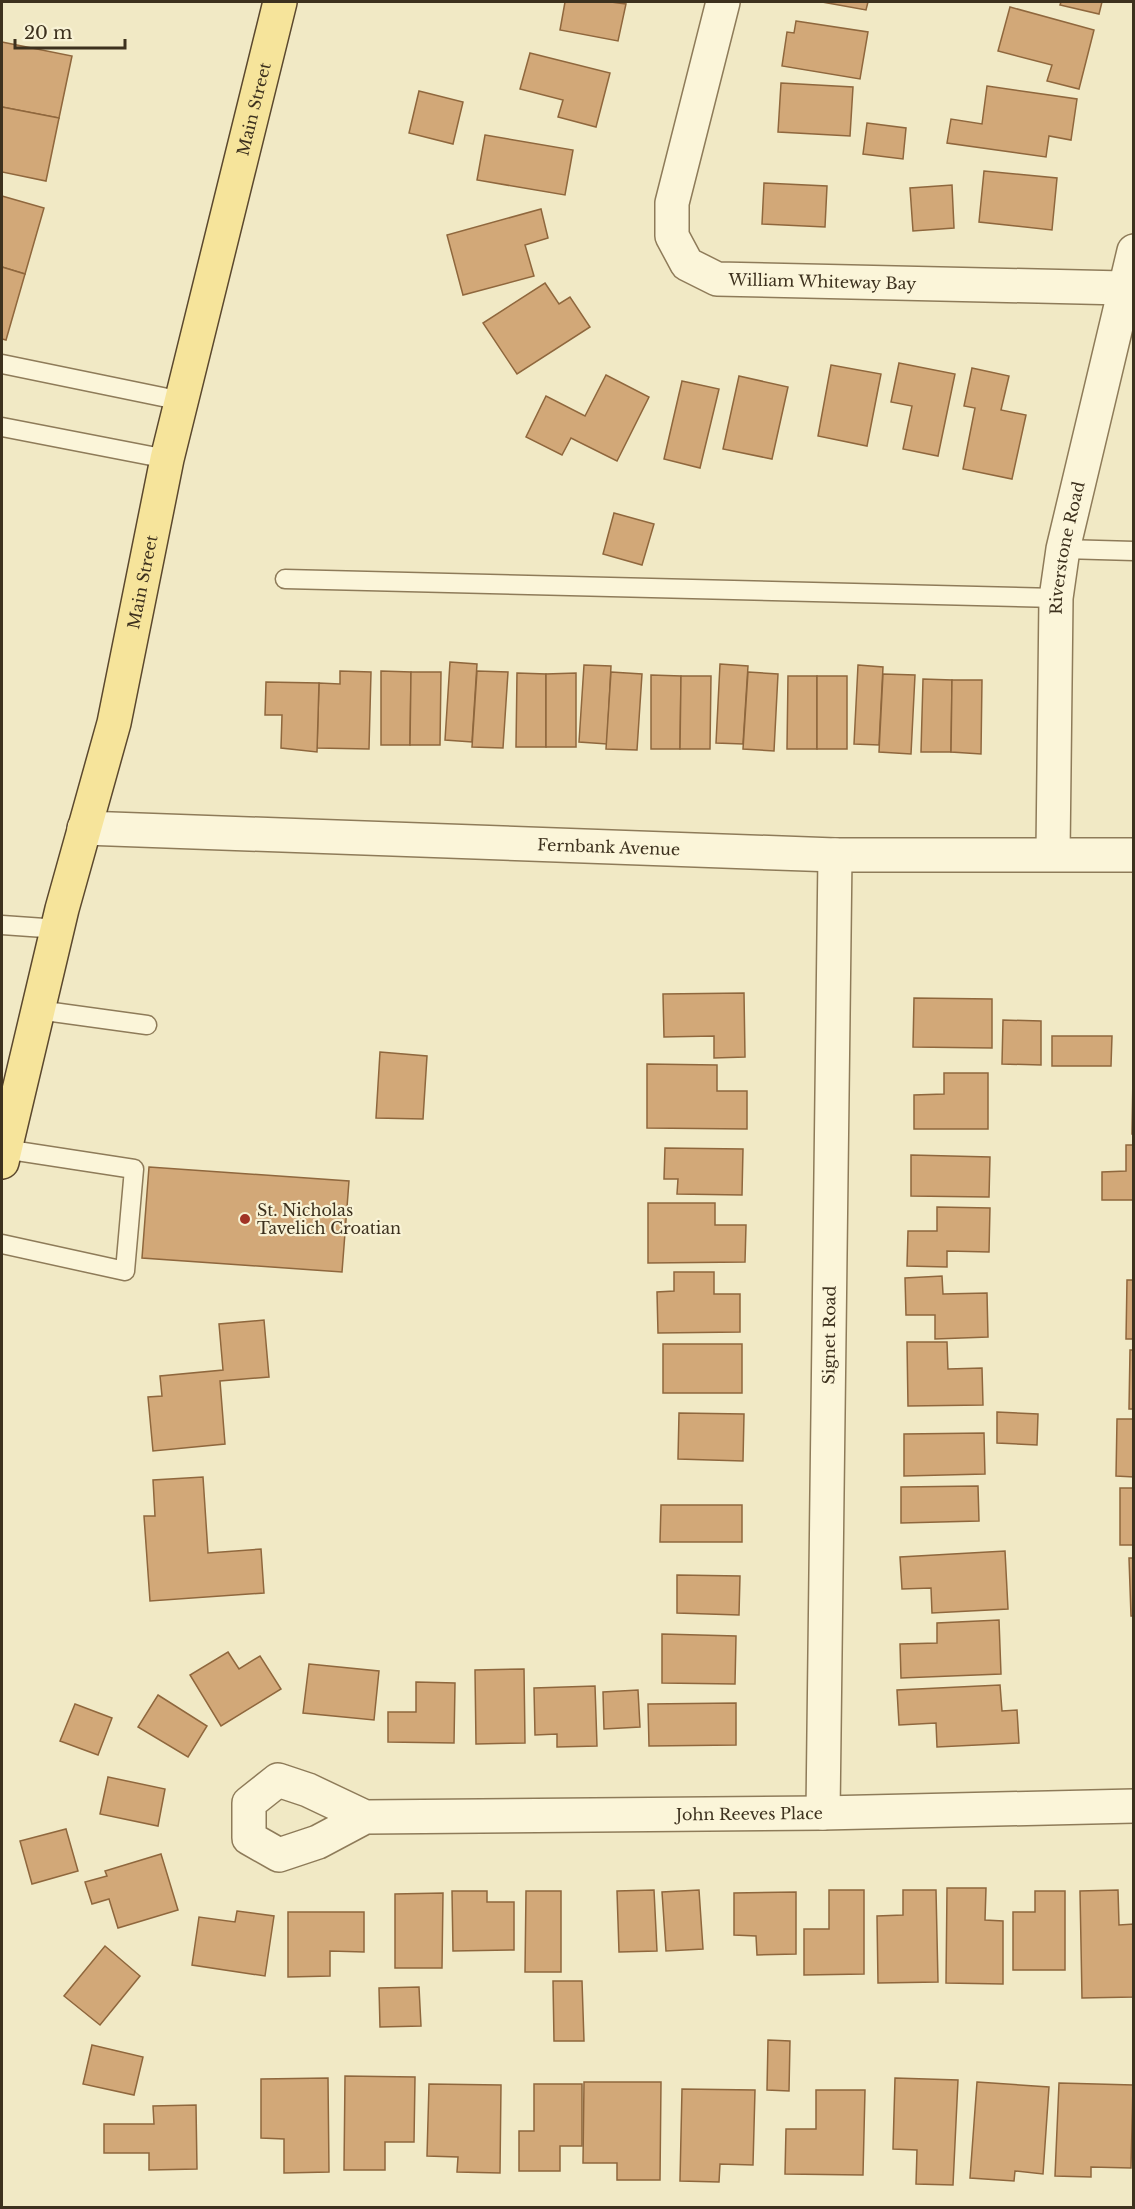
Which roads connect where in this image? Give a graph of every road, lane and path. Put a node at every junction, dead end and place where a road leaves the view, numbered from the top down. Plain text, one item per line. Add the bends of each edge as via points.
1 (280, 2) edge
2 (723, 2) edge
3 (1134, 251) edge
4 (1124, 288) junction
5 (2, 364) edge
6 (182, 400) junction
7 (2, 427) edge
8 (167, 459) junction
9 (1063, 549) junction
10 (1134, 551) edge
11 (285, 579) dead end
12 (1056, 598) junction
13 (84, 828) junction
14 (1053, 853) junction
15 (835, 855) junction
16 (1134, 855) edge
17 (2, 925) edge
18 (59, 928) junction
19 (38, 1010) junction
20 (147, 1025) dead end
21 (3, 1156) edge
22 (2, 1244) edge
23 (1134, 1806) edge
24 (823, 1813) junction
25 (365, 1818) dead end

1 - 6 main road, Main Street
2 - 4 street, William Whiteway Bay via 672,203 672,236 687,264 717,279
3 - 4 street, Riverstone Road
4 - 9 street, Riverstone Road
5 - 6 lane
6 - 8 main road, Main Street
7 - 8 lane
8 - 13 main road, Main Street via 114,723
9 - 10 lane
9 - 12 street, Riverstone Road
11 - 12 lane
12 - 14 street, Riverstone Road
13 - 15 street, Fernbank Avenue
13 - 18 main road, Main Street
14 - 15 street, Fernbank Avenue
14 - 16 street, Fernbank Avenue
15 - 24 street, Signet Road
17 - 18 lane
18 - 19 main road, Main Street
19 - 20 lane
19 - 21 main road, Main Street
21 - 22 lane via 134,1169 125,1271
23 - 24 street, John Reeves Place
24 - 25 street, John Reeves Place

